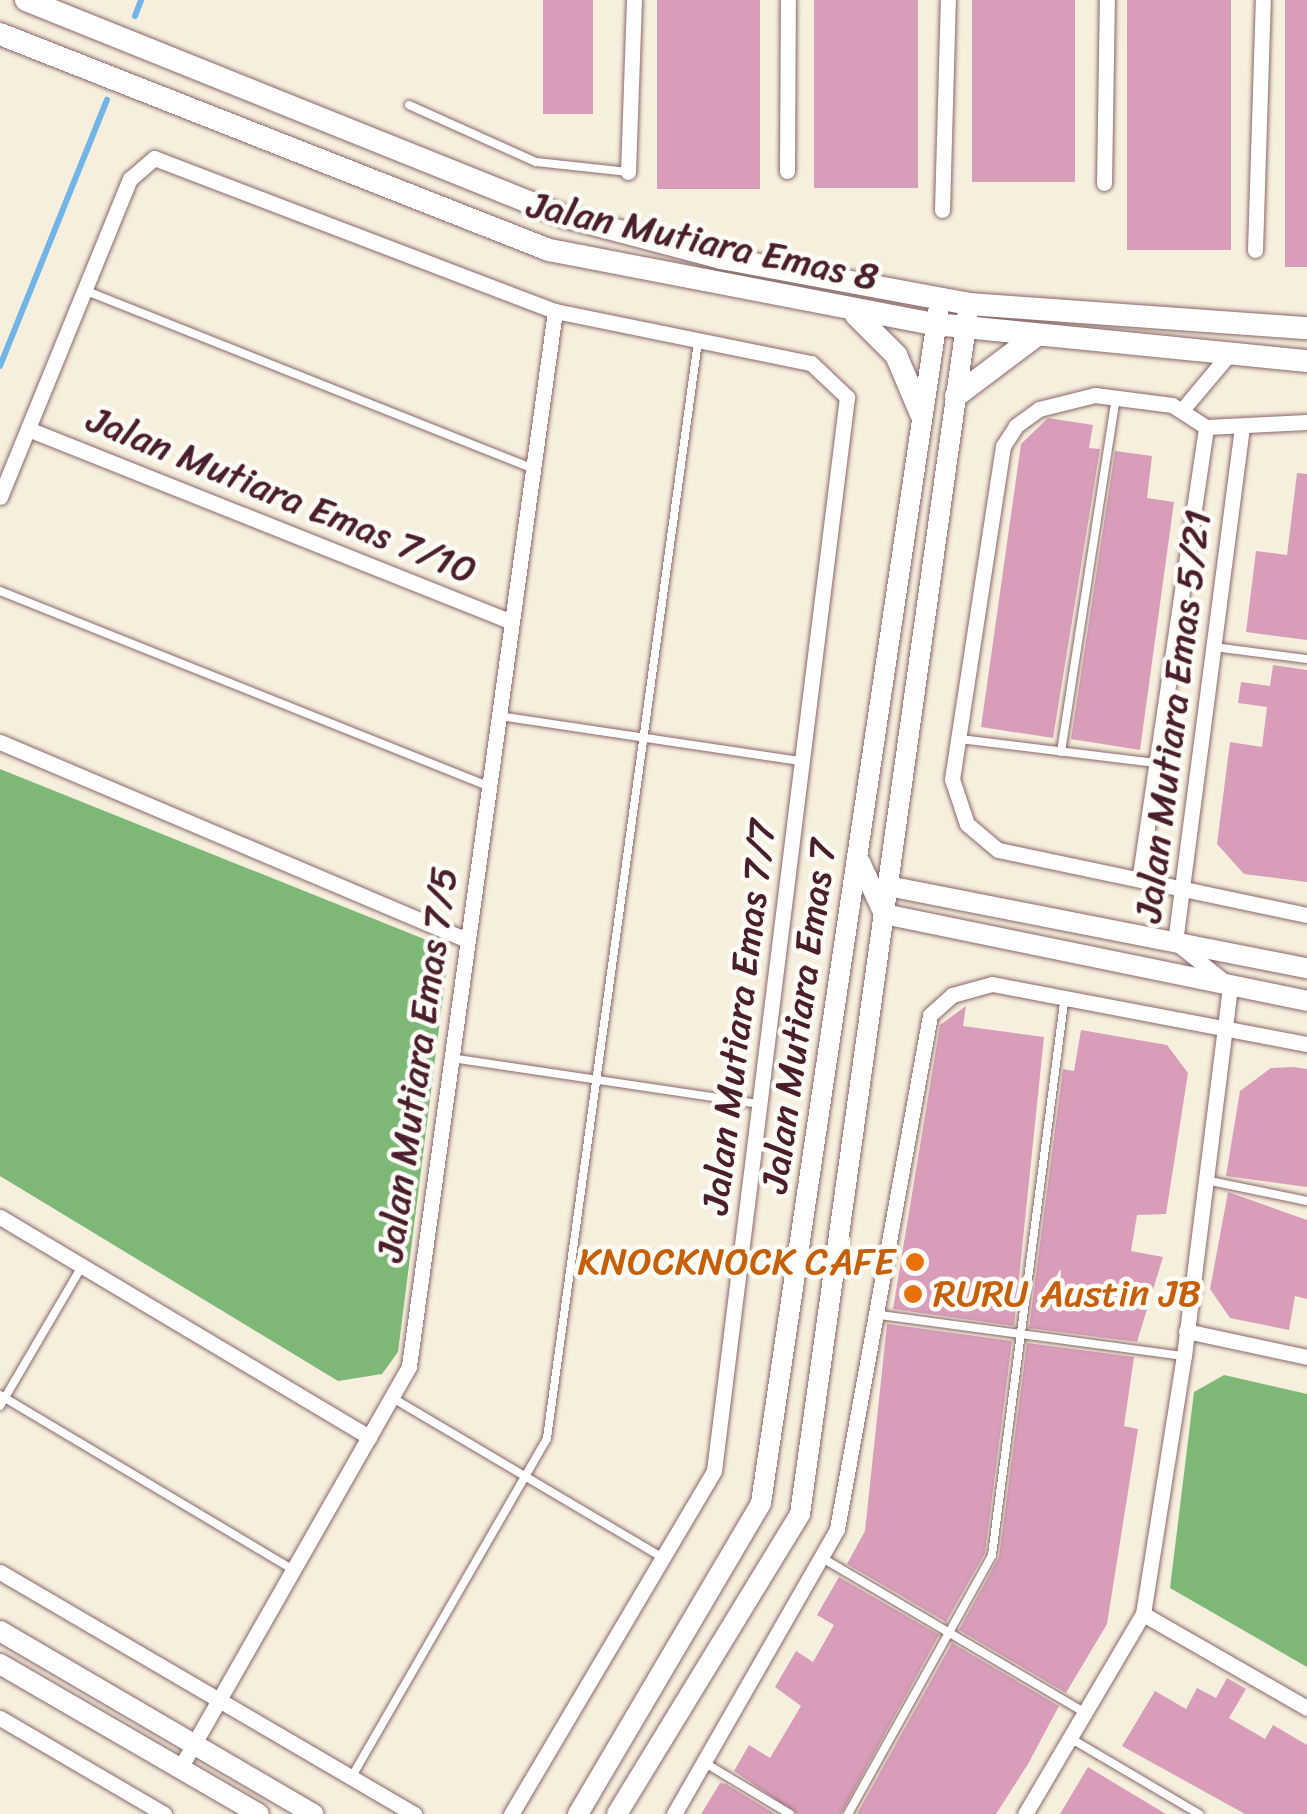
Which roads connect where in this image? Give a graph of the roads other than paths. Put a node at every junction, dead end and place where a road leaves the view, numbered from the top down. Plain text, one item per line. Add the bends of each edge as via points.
1 (26, 0) edge
2 (634, 0) edge
3 (788, 0) edge
4 (948, 0) edge
5 (1107, 0) edge
6 (1263, 0) edge
7 (0, 34) edge
8 (409, 105) dead end
9 (787, 171) dead end
10 (628, 172) joint
11 (1104, 183) dead end
12 (942, 210) dead end
13 (1255, 250) dead end
14 (84, 290) junction
15 (940, 300) junction
16 (555, 311) junction
17 (852, 312) junction
18 (967, 316) junction
19 (935, 324) junction
20 (1307, 328) edge
21 (1037, 335) junction
22 (698, 342) junction
23 (1229, 354) junction
24 (1307, 361) edge
25 (956, 396) junction
26 (1116, 396) junction
27 (1182, 410) junction
28 (921, 414) junction
29 (1307, 422) edge
30 (1242, 426) junction
31 (1206, 427) junction
32 (28, 429) junction
33 (533, 469) junction
34 (0, 498) edge
35 (0, 590) edge
36 (512, 622) junction
37 (1214, 648) junction
38 (1307, 659) edge
39 (500, 716) junction
40 (955, 738) junction
41 (0, 742) edge
42 (646, 744) junction
43 (1060, 752) junction
44 (804, 761) junction
45 (1156, 764) junction
46 (489, 786) junction
47 (858, 855) junction
48 (1140, 875) junction
49 (1186, 883) junction
50 (882, 900) junction
51 (1307, 916) edge
52 (847, 927) junction
53 (467, 940) junction
54 (1175, 942) junction
55 (1307, 968) edge
56 (1230, 986) junction
57 (1307, 1001) edge
58 (1064, 1003) junction
59 (1224, 1028) junction
60 (1307, 1044) edge
61 (451, 1058) junction
62 (601, 1082) junction
63 (761, 1104) junction
64 (1205, 1180) junction
65 (1307, 1201) edge
66 (0, 1217) edge
67 (82, 1266) junction
68 (880, 1315) junction
69 (1186, 1331) junction
70 (1019, 1334) junction
71 (1184, 1356) junction
72 (1307, 1357) edge
73 (391, 1397) junction
74 (2, 1400) edge
75 (368, 1436) junction
76 (528, 1479) junction
77 (664, 1559) junction
78 (824, 1559) junction
79 (292, 1569) junction
80 (0, 1572) edge
81 (1143, 1614) junction
82 (0, 1631) edge
83 (952, 1634) junction
84 (0, 1664) edge
85 (216, 1701) junction
86 (1307, 1708) edge
87 (1084, 1713) junction
88 (0, 1718) edge
89 (1070, 1738) junction
90 (192, 1747) junction
91 (705, 1764) junction
92 (179, 1770) junction
93 (351, 1778) junction
94 (160, 1813) edge
95 (259, 1814) edge
96 (313, 1814) edge
97 (414, 1814) edge
98 (512, 1814) edge
99 (578, 1814) edge
100 (617, 1814) edge
101 (674, 1814) edge
102 (790, 1814) edge
103 (848, 1814) edge
104 (1025, 1814) edge
105 (1199, 1814) edge

1 - 15 main road, Jalan Mutiara Emas 8 via 566,217
2 - 10 street
3 - 9 street
4 - 12 street
5 - 11 street
6 - 13 street
7 - 17 main road, Jalan Mutiara Emas 8 via 549,250
8 - 10 lane via 536,162
14 - 16 street via 136,170 154,158 186,164
14 - 32 street
14 - 33 lane
15 - 18 main road, Jalan Mutiara Emas 8
15 - 19 street, Jalan Mutiara Emas 7
16 - 22 street
16 - 33 street, Jalan Mutiara Emas 7/5
17 - 19 main road, Jalan Mutiara Emas 8
17 - 28 main road via 896,355
18 - 19 main road, Jalan Mutiara Emas 8
18 - 20 main road, Jalan Mutiara Emas 8
18 - 21 main road, Jalan Mutiara Emas 8
18 - 25 street, Jalan Mutiara Emas 7
19 - 28 street, Jalan Mutiara Emas 7
21 - 23 main road, Jalan Mutiara Emas 8
21 - 25 main road
22 - 42 lane
22 - 44 street, Jalan Mutiara Emas 7/7 via 823,367 843,387 849,414
23 - 24 main road, Jalan Mutiara Emas 8
23 - 27 street
25 - 50 street, Jalan Mutiara Emas 7
26 - 27 street
26 - 40 street via 1039,409 1003,446
26 - 43 lane
27 - 31 street
28 - 47 street, Jalan Mutiara Emas 7
29 - 30 street
30 - 31 street
30 - 37 street, Jalan Mutiara Emas 5/21
31 - 45 street
32 - 34 street
32 - 36 street, Jalan Mutiara Emas 7/10
33 - 36 street, Jalan Mutiara Emas 7/5
35 - 46 lane
36 - 39 street, Jalan Mutiara Emas 7/5
37 - 38 lane
37 - 49 street, Jalan Mutiara Emas 5/21
39 - 42 lane
39 - 46 street, Jalan Mutiara Emas 7/5
40 - 43 lane
40 - 48 street via 953,787 968,824 998,850
41 - 53 street
42 - 44 lane
42 - 62 lane
43 - 45 lane
44 - 63 street, Jalan Mutiara Emas 7/7
45 - 48 street
46 - 53 street, Jalan Mutiara Emas 7/5
47 - 50 street
47 - 52 street, Jalan Mutiara Emas 7
48 - 49 street
49 - 51 street
49 - 54 street, Jalan Mutiara Emas 5/21
50 - 52 street
50 - 54 street
50 - 56 street
50 - 100 street, Jalan Mutiara Emas 7 via 800,1514
52 - 99 street, Jalan Mutiara Emas 7 via 761,1504
53 - 61 street, Jalan Mutiara Emas 7/5
54 - 55 street
54 - 56 street, Jalan Mutiara Emas 5/21 via 1187,960
56 - 57 street
56 - 59 street
58 - 59 street
58 - 68 street via 1008,987 965,988 924,1026
58 - 70 lane
59 - 60 street
59 - 64 street
61 - 62 lane
61 - 73 street, Jalan Mutiara Emas 7/5 via 409,1366
62 - 63 lane
62 - 76 lane via 548,1438
63 - 77 street, Jalan Mutiara Emas 7/7 via 715,1466
64 - 65 lane
64 - 69 street
66 - 67 street
67 - 74 lane
67 - 75 street
68 - 70 lane
68 - 78 street
69 - 71 street
69 - 72 street
70 - 71 lane
70 - 83 lane via 992,1555
71 - 81 street
73 - 75 street, Jalan Mutiara Emas 7/5
73 - 76 lane
74 - 79 lane
75 - 79 street, Jalan Mutiara Emas 7/5
76 - 77 lane
76 - 93 lane
77 - 98 street, Jalan Mutiara Emas 7/7
78 - 83 lane
78 - 91 street
79 - 85 street, Jalan Mutiara Emas 7/5
80 - 85 street
81 - 86 street
81 - 87 street
82 - 90 street
83 - 87 lane
83 - 103 lane
84 - 92 street
85 - 90 street, Jalan Mutiara Emas 7/5
85 - 93 street
87 - 89 street
88 - 94 street
89 - 104 street
89 - 105 lane
90 - 92 street, Jalan Mutiara Emas 7/5
90 - 96 street
91 - 101 street
91 - 102 lane
92 - 95 street
93 - 97 street

